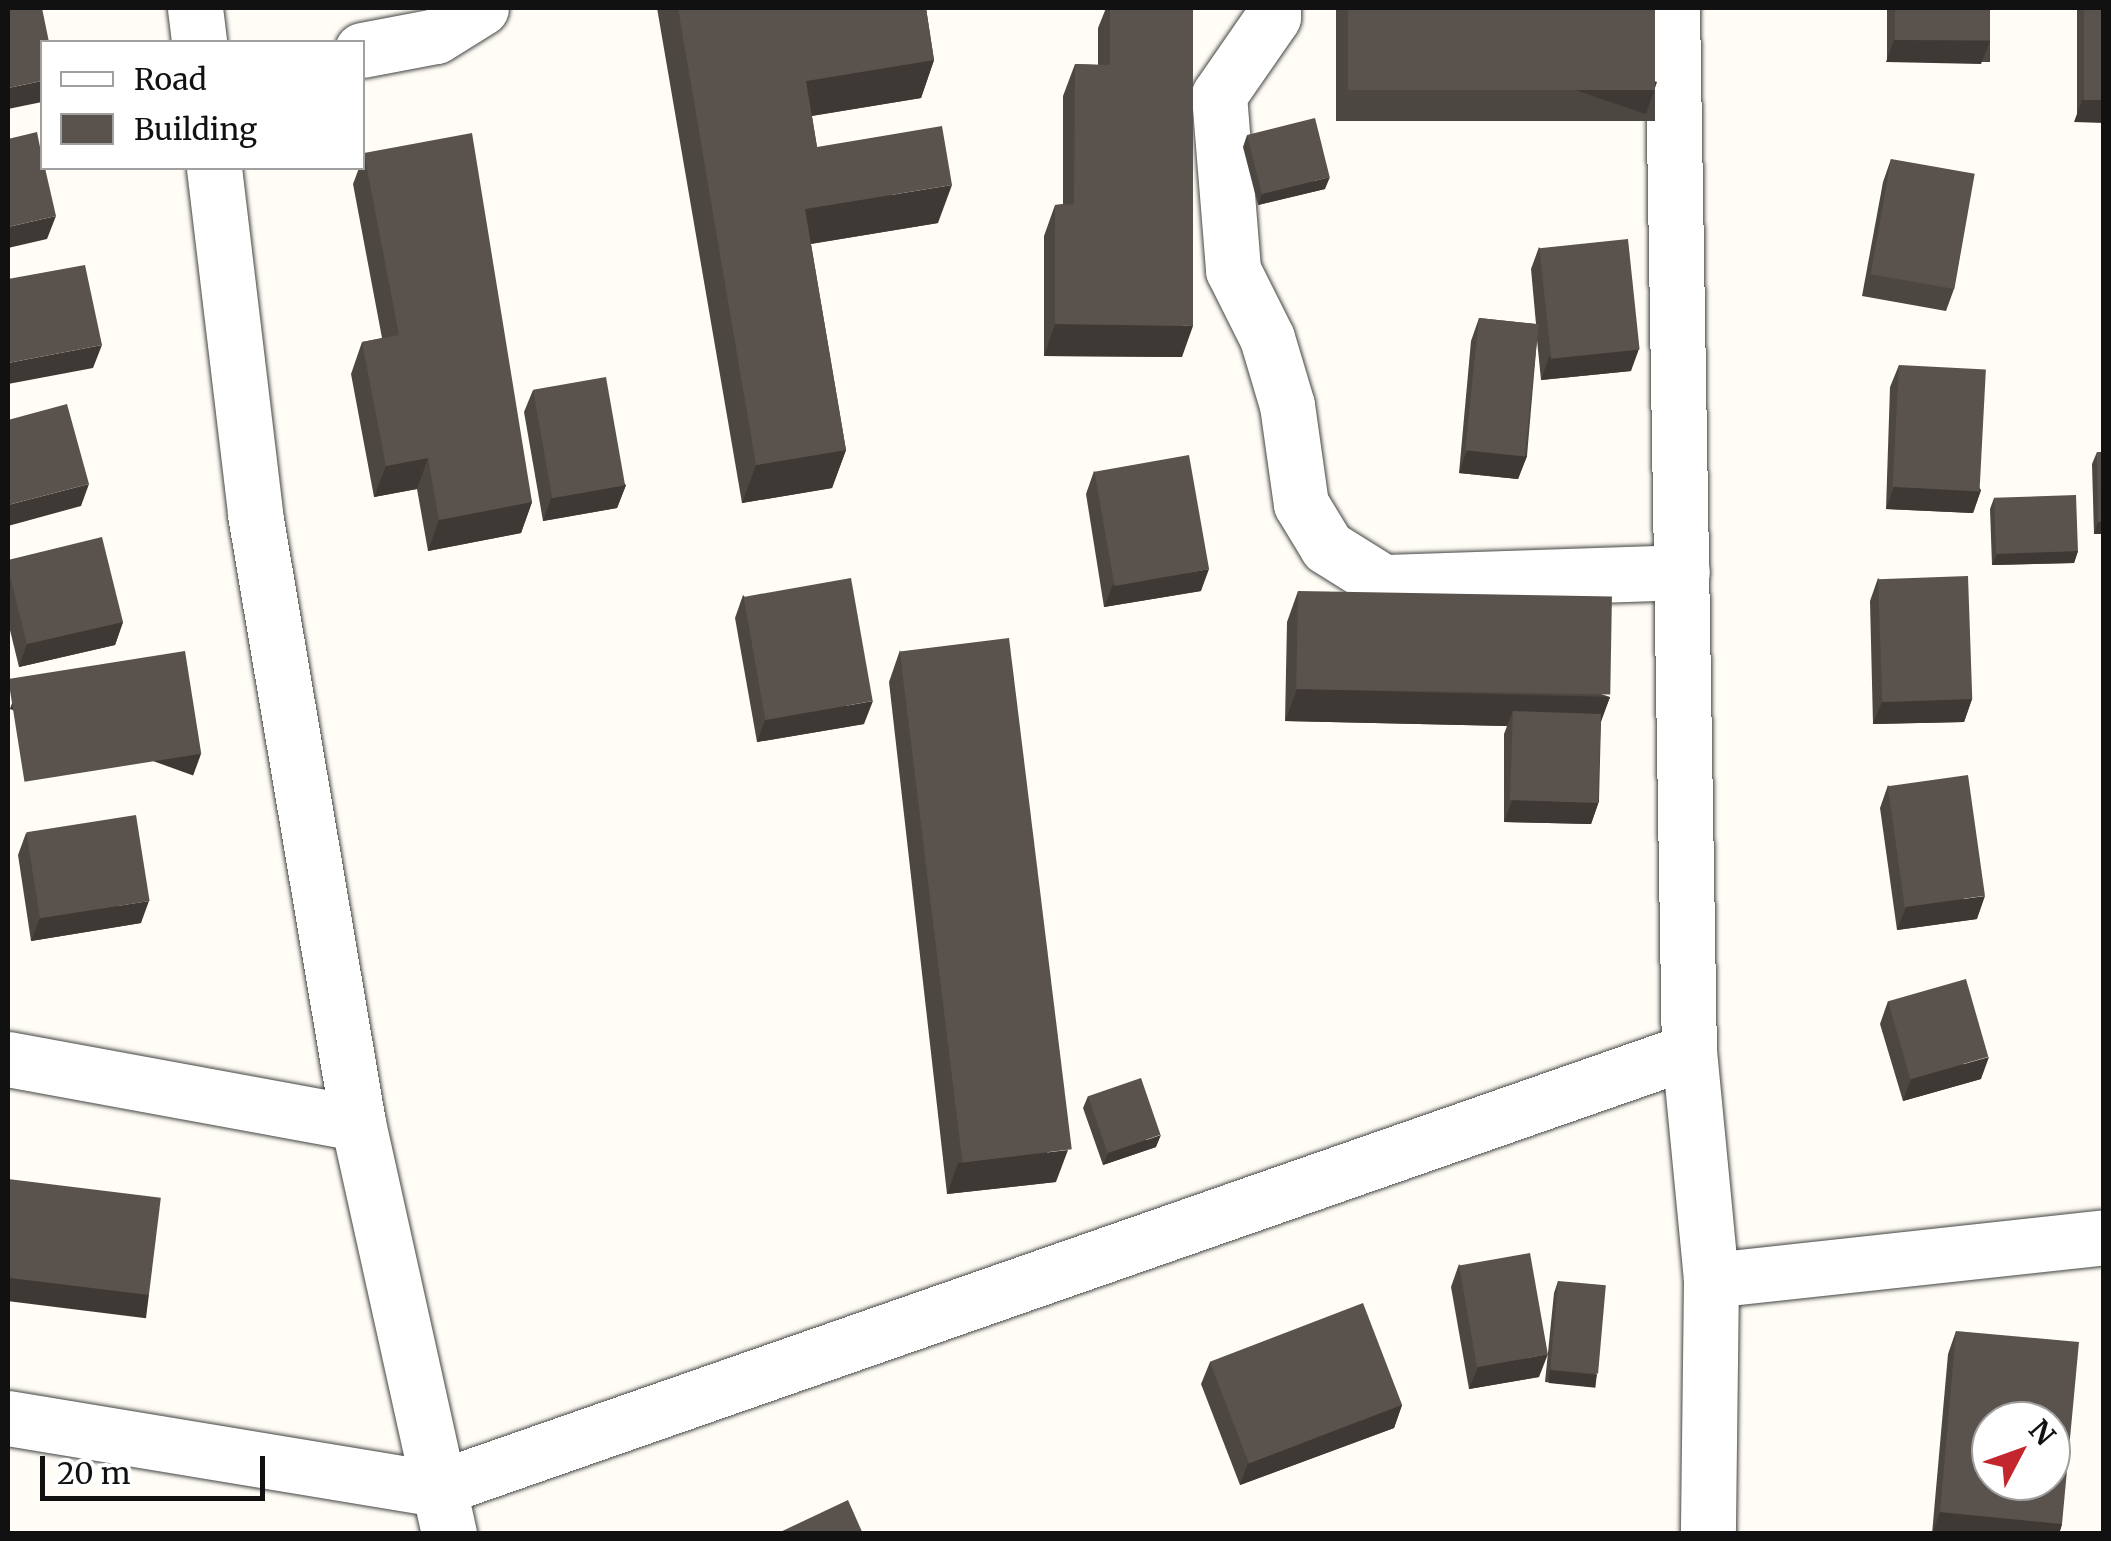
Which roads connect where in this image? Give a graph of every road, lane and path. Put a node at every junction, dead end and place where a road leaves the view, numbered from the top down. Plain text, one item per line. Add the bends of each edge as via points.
1 (195, 8) edge
2 (481, 8) edge
3 (1273, 8) edge
4 (1672, 8) edge
5 (200, 40) edge
6 (365, 49) edge
7 (214, 170) edge
8 (1682, 572) junction
9 (1689, 1051) junction
10 (8, 1059) edge
11 (358, 1123) junction
12 (2104, 1236) edge
13 (1710, 1280) junction
14 (8, 1418) edge
15 (442, 1511) edge
16 (1708, 1534) edge

1 - 5 street
2 - 6 street via 436,36
3 - 8 street via 1219,95 1233,270 1267,338 1287,404 1301,504 1327,547 1383,582
4 - 8 street
7 - 11 street via 255,514
8 - 9 street
9 - 13 street
9 - 15 street
10 - 11 street
11 - 15 street
12 - 13 street
13 - 16 street
14 - 15 street

